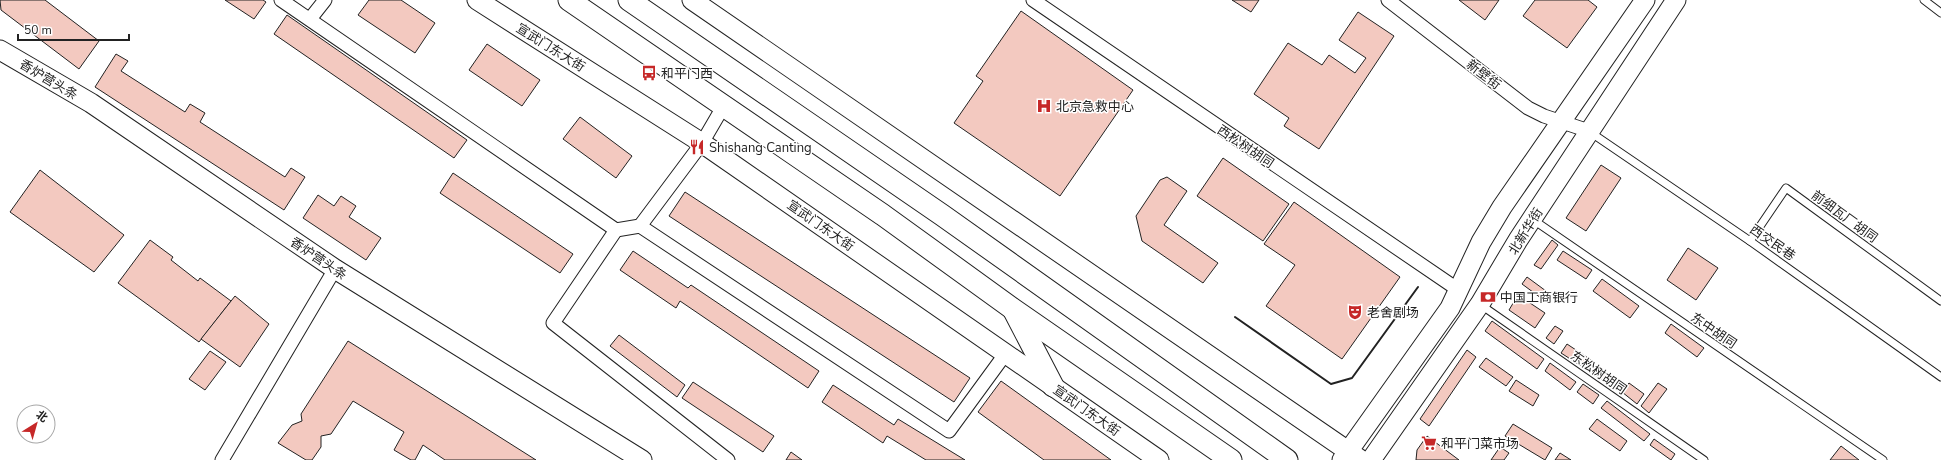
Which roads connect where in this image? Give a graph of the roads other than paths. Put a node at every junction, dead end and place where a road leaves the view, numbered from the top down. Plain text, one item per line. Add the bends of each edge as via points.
1 (281, 0) edge
2 (325, 0) edge
3 (477, 0) edge
4 (569, 0) edge
5 (629, 0) edge
6 (692, 0) edge
7 (1033, 0) edge
8 (1388, 0) edge
9 (1645, 0) edge
10 (1676, 0) edge
11 (1924, 0) edge
12 (1941, 13) edge
13 (310, 19) junction
14 (0, 50) edge
15 (723, 107) junction
16 (1562, 121) junction
17 (1589, 131) junction
18 (702, 143) junction
19 (1532, 219) junction
20 (640, 226) junction
21 (616, 230) junction
22 (1750, 241) junction
23 (335, 269) junction
24 (1460, 291) junction
25 (1941, 301) edge
26 (1480, 304) junction
27 (1013, 309) junction
28 (1006, 353) junction
29 (1941, 377) edge
30 (1053, 386) junction
31 (1351, 457) edge
32 (222, 460) edge
33 (642, 460) edge
34 (728, 460) edge
35 (1159, 460) edge
36 (1231, 460) edge
37 (1287, 460) edge
38 (1371, 460) edge
39 (1704, 460) edge
40 (1883, 460) edge

1 - 13 street
2 - 13 street
3 - 18 street, 宣武门东大街
4 - 15 main road
5 - 37 main road via 942,215
6 - 31 street
7 - 24 street, 西松树胡同
8 - 16 street, 新壁街 via 1528,108
9 - 16 street
10 - 17 street, 北新华街
11 - 12 lane
13 - 21 street
14 - 23 street, 香炉营头条 via 90,103
15 - 18 street
15 - 27 main road via 883,215
16 - 17 street, 新壁街
16 - 24 street via 1502,207 1481,242
17 - 19 street, 北新华街
17 - 22 lane, 西交民巷
18 - 20 street
18 - 28 street, 宣武门东大街
19 - 26 street, 北新华街
19 - 40 lane, 东中胡同
20 - 21 street
20 - 28 street via 950,431
21 - 34 street via 553,323
22 - 25 lane, 前细瓦厂胡同 via 1786,188
22 - 29 lane, 西交民巷
23 - 32 street
23 - 33 street, 香炉营头条
24 - 31 street
26 - 38 street, 北新华街
26 - 39 lane, 东松树胡同
27 - 30 main road
27 - 36 main road
28 - 30 street, 宣武门东大街
30 - 35 street, 宣武门东大街

